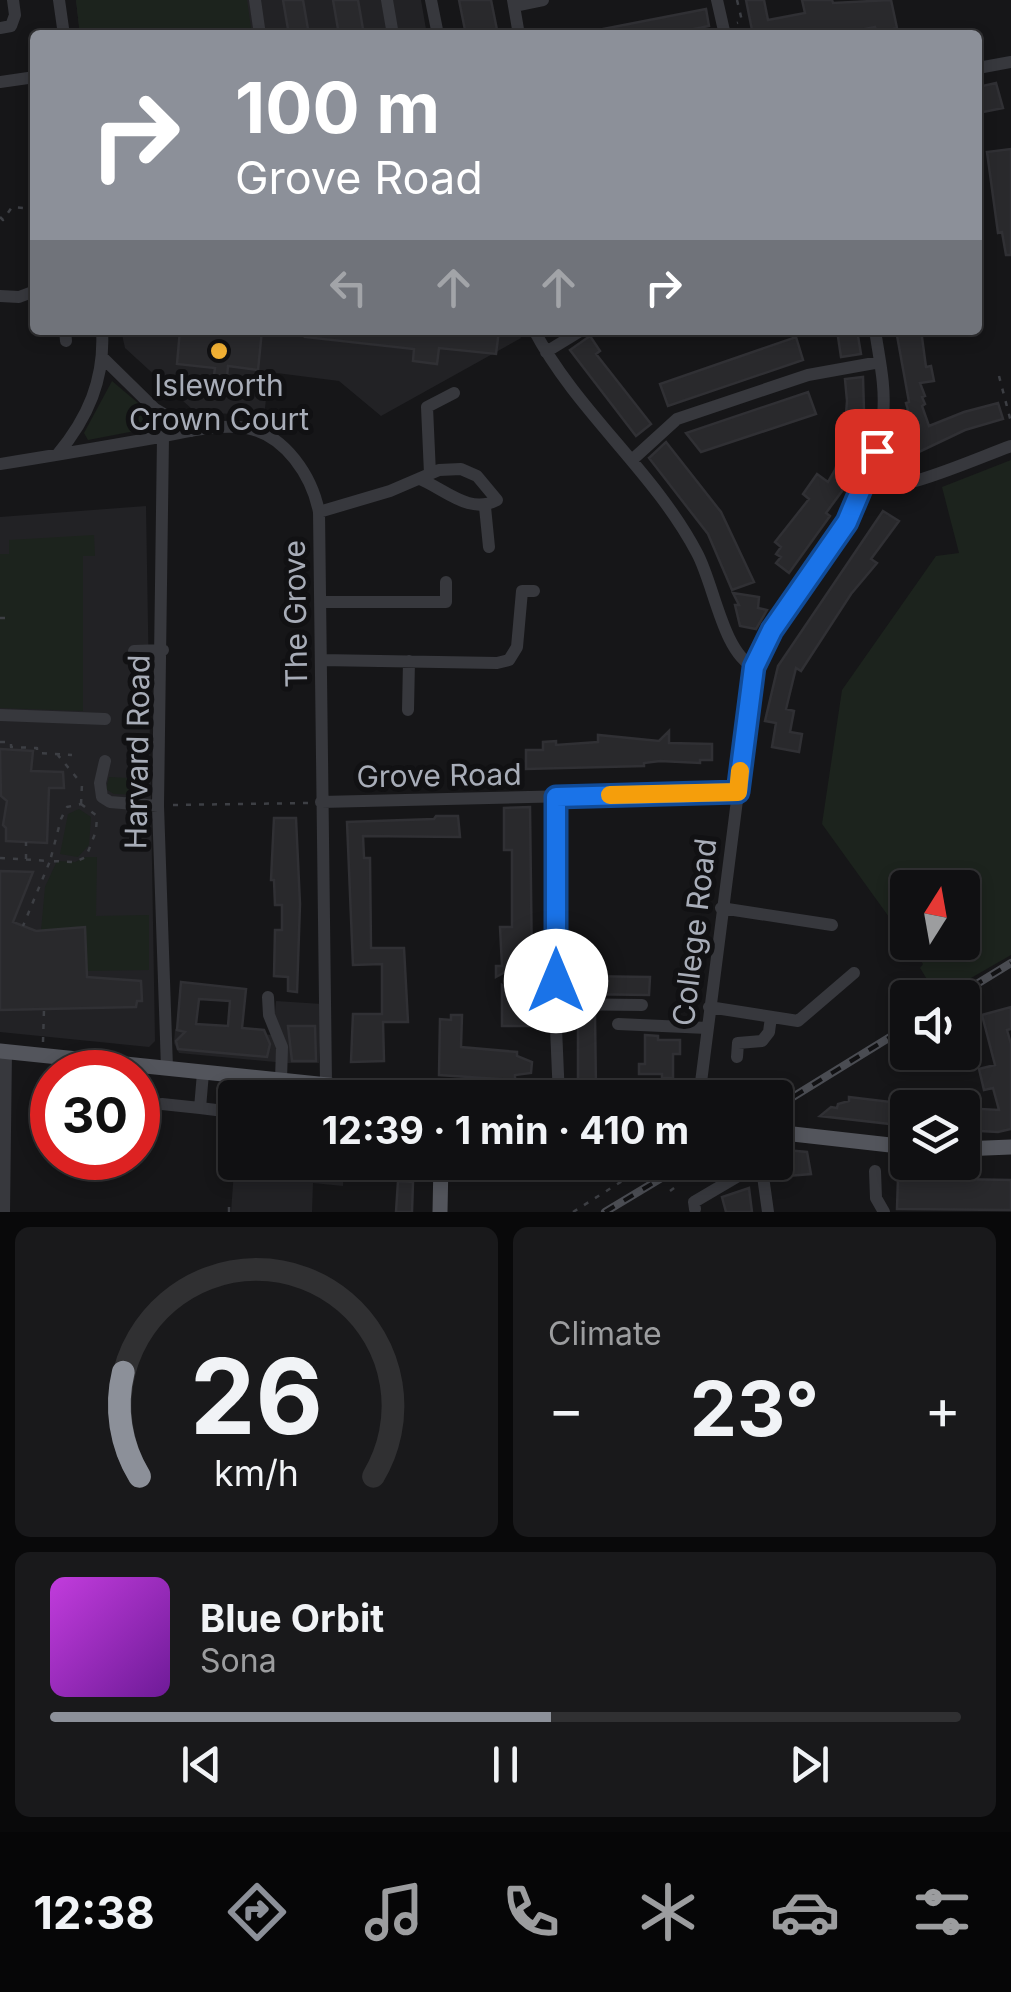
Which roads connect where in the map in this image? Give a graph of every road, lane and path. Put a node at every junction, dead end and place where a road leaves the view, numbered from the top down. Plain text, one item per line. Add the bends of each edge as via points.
1 (12, 0) edge
2 (59, 0) edge
3 (255, 0) edge
4 (388, 0) edge
5 (431, 0) edge
6 (543, 0) edge
7 (716, 0) edge
8 (737, 0) edge
9 (514, 3) edge
10 (0, 28) edge
11 (63, 30) edge
12 (259, 30) edge
13 (392, 30) edge
14 (437, 30) edge
15 (518, 30) edge
16 (723, 30) edge
17 (728, 30) edge
18 (1011, 62) edge
19 (982, 67) edge
20 (30, 78) edge
21 (0, 82) edge
22 (30, 208) edge
23 (0, 217) edge
24 (30, 294) edge
25 (0, 296) edge
26 (102, 335) edge
27 (537, 335) edge
28 (574, 335) edge
29 (875, 335) edge
30 (546, 352) junction
31 (102, 358) junction
32 (880, 362) junction
33 (999, 376) dead end
34 (454, 393) dead end
35 (1011, 422) edge
36 (192, 431) junction
37 (163, 437) junction
38 (1011, 446) edge
39 (57, 455) junction
40 (632, 460) junction
41 (0, 464) edge
42 (425, 477) junction
43 (864, 487) junction
44 (496, 505) junction
45 (319, 512) junction
46 (488, 547) dead end
47 (446, 582) dead end
48 (527, 588) dead end
49 (320, 602) junction
50 (0, 618) edge
51 (7, 618) dead end
52 (163, 650) junction
53 (134, 651) dead end
54 (320, 660) junction
55 (409, 661) junction
56 (754, 667) junction
57 (408, 710) dead end
58 (0, 715) edge
59 (105, 719) dead end
60 (0, 742) edge
61 (57, 754) junction
62 (72, 755) dead end
63 (105, 762) dead end
64 (82, 784) junction
65 (738, 792) junction
66 (102, 797) junction
67 (556, 797) junction
68 (321, 802) junction
69 (81, 804) junction
70 (158, 806) junction
71 (26, 842) dead end
72 (0, 858) edge
73 (26, 860) junction
74 (50, 861) junction
75 (721, 908) junction
76 (832, 925) dead end
77 (23, 926) dead end
78 (854, 973) dead end
79 (510, 980) dead end
80 (556, 981) junction
81 (268, 997) dead end
82 (556, 1004) junction
83 (642, 1006) dead end
84 (709, 1007) junction
85 (44, 1009) dead end
86 (771, 1017) junction
87 (618, 1024) dead end
88 (707, 1028) junction
89 (43, 1050) edge
90 (3, 1051) edge
91 (30, 1053) edge
92 (737, 1057) dead end
93 (160, 1067) edge
94 (167, 1068) junction
95 (203, 1073) junction
96 (251, 1078) joint
97 (281, 1080) joint
98 (326, 1080) edge
99 (558, 1080) edge
100 (701, 1080) edge
101 (162, 1104) dead end
102 (200, 1108) junction
103 (216, 1110) dead end
104 (793, 1134) edge
105 (890, 1145) edge
106 (1011, 1147) edge
107 (980, 1149) edge
108 (2, 1159) edge
109 (875, 1170) dead end
110 (441, 1180) edge
111 (624, 1180) edge
112 (731, 1180) edge
113 (764, 1180) edge
114 (677, 1186) dead end
115 (670, 1191) dead end
116 (229, 1204) dead end
117 (696, 1209) dead end
118 (4, 1212) edge
119 (229, 1212) edge
120 (440, 1212) edge
121 (573, 1212) edge
122 (768, 1212) edge
123 (884, 1212) edge

1 - 10 street via 11,26
2 - 11 street
3 - 12 street
4 - 13 street
5 - 14 street
6 - 9 street
7 - 16 street
8 - 17 path via 742,21
9 - 15 street
18 - 19 street
20 - 21 street
22 - 23 path via 12,207
24 - 25 street
26 - 31 street
27 - 30 street
28 - 30 street
29 - 32 street, College Road
30 - 40 street
31 - 36 street via 155,409
31 - 39 street via 92,400
32 - 40 street via 808,375 678,419
32 - 43 street, College Road via 883,414
33 - 35 path
34 - 42 street via 426,407
36 - 37 street, The Grove
36 - 45 street, The Grove via 246,428 283,446 308,480
37 - 39 street, The Grove
37 - 52 street, Harvard Road
38 - 43 street via 904,484
39 - 41 street, The Grove
40 - 56 street via 687,535 732,645
42 - 44 street via 466,503
42 - 44 street via 462,469 477,476
42 - 45 street
43 - 56 street, College Road
44 - 46 street
45 - 49 street, The Grove
47 - 49 street via 446,602
48 - 55 street via 509,660
49 - 54 street, The Grove
50 - 51 path
52 - 53 street
52 - 70 street, Harvard Road
54 - 55 street
54 - 68 street, The Grove
55 - 57 street
56 - 65 street, College Road
58 - 59 street
60 - 61 path
61 - 62 path
61 - 64 path
63 - 66 street
64 - 66 path
64 - 69 path
65 - 67 street, Grove Road
65 - 75 street, College Road
66 - 70 street
67 - 68 street, Grove Road
67 - 80 street
68 - 70 path
68 - 98 street, The Grove
69 - 74 path via 60,819
69 - 74 path via 97,816 86,857
70 - 94 street, Harvard Road
71 - 73 path
72 - 73 path
73 - 74 path
74 - 77 path
75 - 76 street
75 - 84 street, College Road
78 - 86 street via 798,1021
79 - 80 street
80 - 82 street
81 - 97 street via 282,1047
82 - 83 street
82 - 99 street
84 - 86 street
84 - 88 street, College Road
85 - 89 path
86 - 92 street via 762,1041 738,1043
87 - 88 street
88 - 100 street, College Road
90 - 91 main road
90 - 108 street
93 - 94 main road
94 - 95 main road
95 - 96 main road
95 - 102 street
96 - 97 main road
101 - 102 street
102 - 103 street
104 - 105 main road
106 - 107 main road
108 - 118 street
109 - 123 street
110 - 120 main road
111 - 121 path
112 - 117 street via 694,1202
113 - 122 street
114 - 115 path
116 - 119 path

